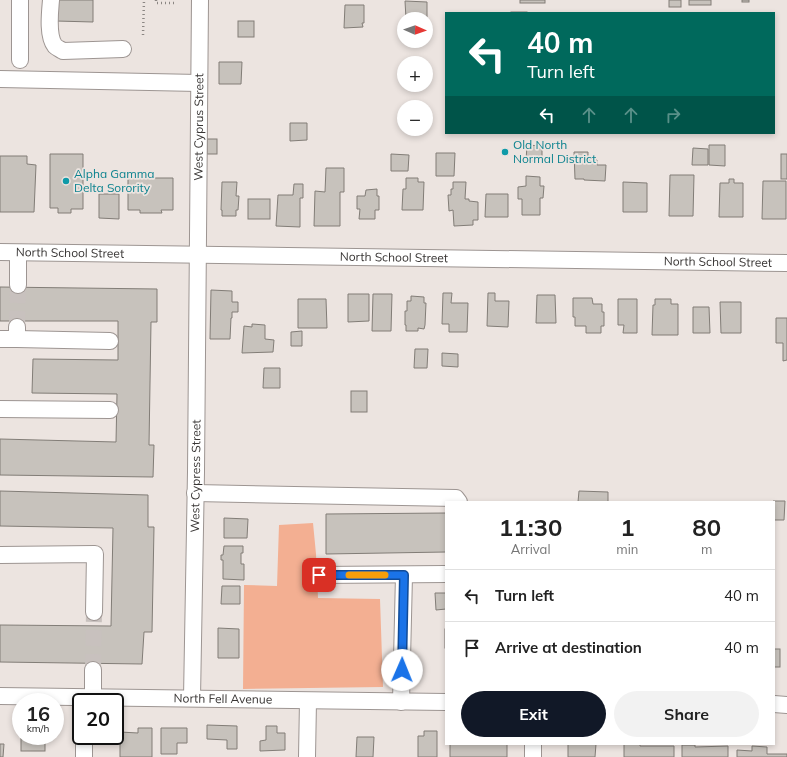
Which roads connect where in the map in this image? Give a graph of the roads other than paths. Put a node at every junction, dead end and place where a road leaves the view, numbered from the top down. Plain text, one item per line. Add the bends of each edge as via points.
1 (20, 0) edge
2 (51, 0) edge
3 (200, 0) edge
4 (123, 49) dead end
5 (20, 60) dead end
6 (0, 80) edge
7 (199, 83) junction
8 (0, 252) edge
9 (18, 253) junction
10 (197, 255) junction
11 (787, 263) edge
12 (18, 284) tunnel mouth
13 (0, 339) edge
14 (110, 341) dead end
15 (0, 409) edge
16 (110, 410) dead end
17 (195, 493) junction
18 (458, 501) edge
19 (0, 555) edge
20 (445, 574) edge
21 (319, 575) dead end
22 (404, 575) junction
23 (94, 612) tunnel mouth
24 (93, 670) tunnel mouth
25 (87, 693) edge
26 (0, 696) edge
27 (192, 698) junction
28 (72, 699) edge
29 (124, 699) edge
30 (308, 701) junction
31 (401, 702) junction
32 (445, 702) edge
33 (775, 704) edge
34 (787, 705) edge
35 (84, 745) edge
36 (533, 745) edge
37 (84, 757) edge
38 (307, 757) edge
39 (533, 757) edge

1 - 5 street
2 - 4 street via 50,27 56,47 63,51
3 - 7 street, West Cyprus Street
6 - 7 street
7 - 10 street, West Cyprus Street
8 - 9 street, North School Street
9 - 10 street, North School Street
9 - 12 street
10 - 11 street, North School Street
10 - 17 street, West Cypress Street
13 - 14 street via 17,333
15 - 16 street
17 - 18 street via 449,497
17 - 27 street, West Cypress Street
19 - 23 street via 95,554
20 - 22 street
21 - 22 street
22 - 31 street
24 - 25 street
26 - 28 street, North Fell Avenue
27 - 29 street, North Fell Avenue
27 - 30 street, North Fell Avenue
30 - 31 street, North Fell Avenue
30 - 38 street
31 - 32 street, North Fell Avenue
33 - 34 street
35 - 37 street
36 - 39 street

